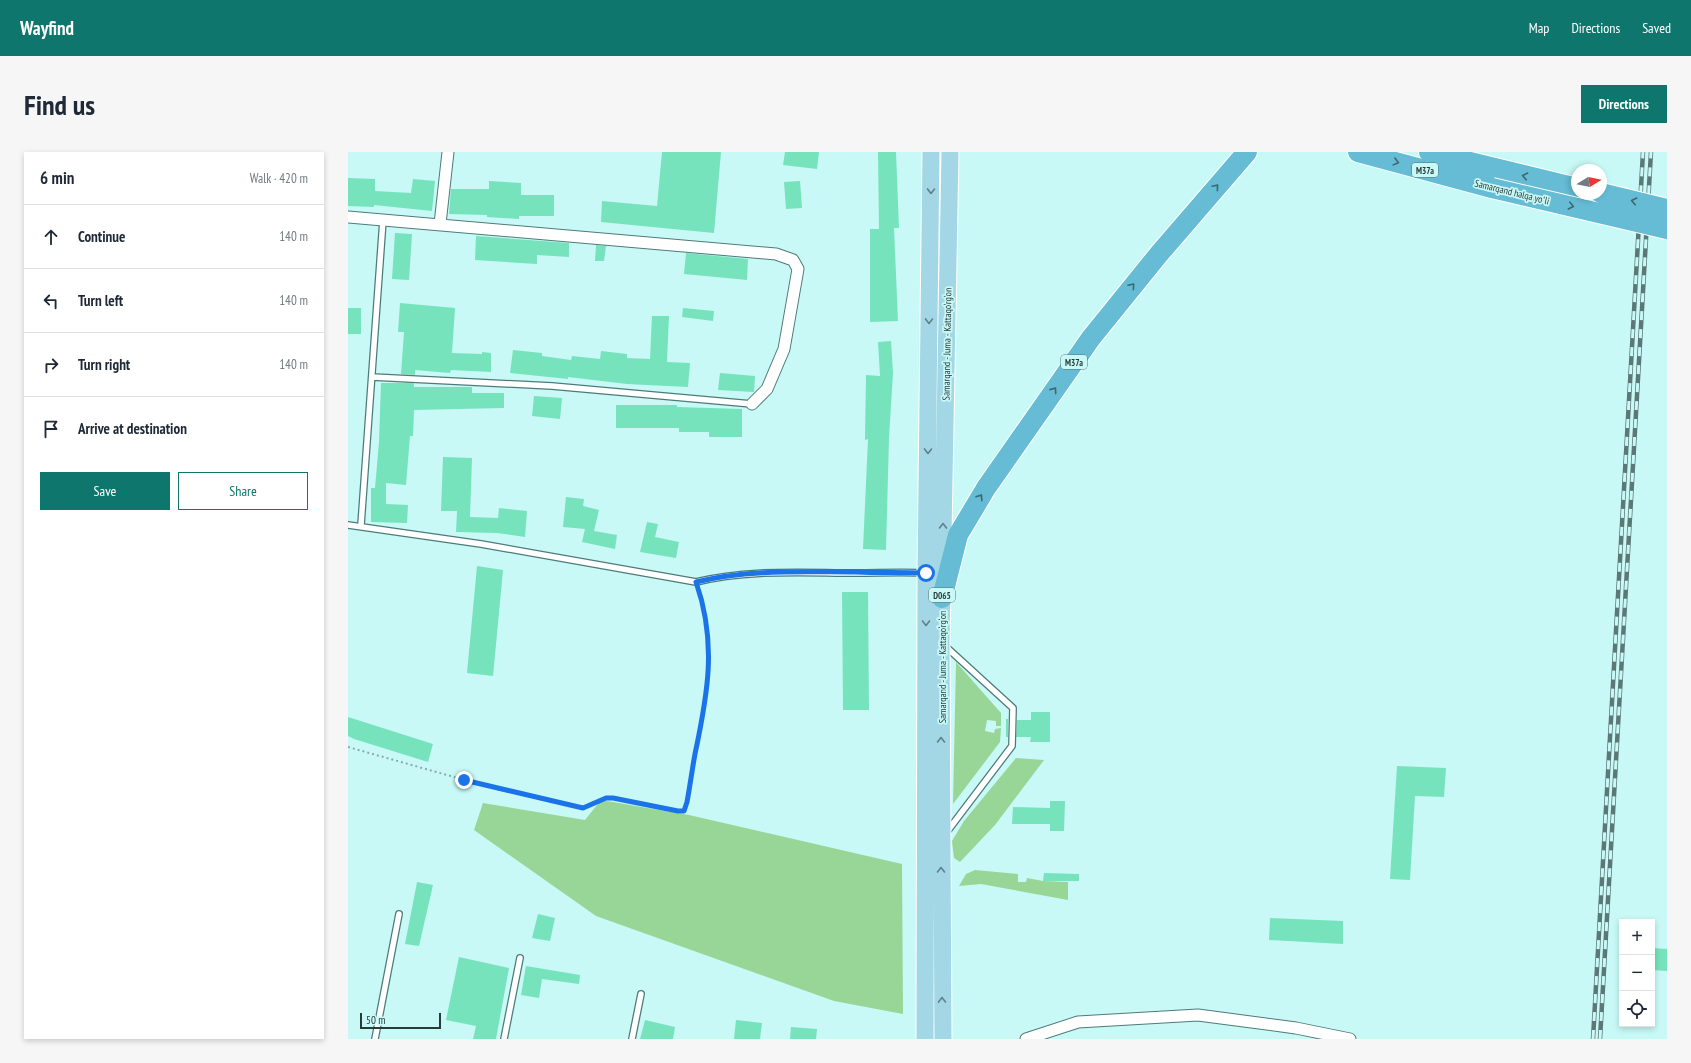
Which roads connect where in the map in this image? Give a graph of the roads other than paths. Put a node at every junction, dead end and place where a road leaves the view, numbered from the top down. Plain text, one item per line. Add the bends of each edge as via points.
1 (448, 152) edge
2 (931, 152) edge
3 (950, 152) edge
4 (1247, 152) edge
5 (1358, 152) edge
6 (1430, 152) edge
7 (1494, 178) junction
8 (1571, 187) edge
9 (1607, 194) edge
10 (1667, 208) edge
11 (348, 217) edge
12 (383, 219) junction
13 (440, 224) junction
14 (1667, 229) edge
15 (372, 377) junction
16 (752, 404) joint
17 (348, 525) edge
18 (361, 525) junction
19 (926, 573) junction
20 (942, 598) junction
21 (941, 643) junction
22 (941, 839) junction
23 (399, 914) dead end
24 (520, 958) dead end
25 (640, 994) dead end
26 (375, 1039) edge
27 (504, 1039) edge
28 (632, 1039) edge
29 (925, 1039) edge
30 (943, 1039) edge
31 (1026, 1039) edge
32 (1350, 1039) edge

1 - 13 street
2 -> 19 main road, Samarqand - Juma - Kattaqo‘rg‘on / D065
20 -> 3 main road, Samarqand - Juma - Kattaqo‘rg‘on / D065
20 -> 4 highway, M37a via 958,535 986,488 1091,338
5 -> 7 highway, Samarqand halqa yoʻli / M37a
6 - 7 highway, Samarqand halqa yoʻli / M37a
8 -> 7 highway, Samarqand halqa yoʻli / M37a
7 -> 14 highway, Samarqand halqa yoʻli / M37a, bridge
10 -> 9 highway, bridge
11 - 12 street
12 - 13 street
12 - 15 lane
13 - 16 street via 776,254 793,260 798,269 784,349 768,389
15 - 16 lane via 552,386
15 - 18 lane
17 - 18 lane
18 - 19 lane via 696,582 724,575 792,571
19 -> 29 main road, Samarqand - Juma - Kattaqo‘rg‘on / D065
20 - 21 main road, Samarqand - Juma - Kattaqo‘rg‘on / D065
22 -> 21 main road, Samarqand - Juma - Kattaqo‘rg‘on / D065
21 - 22 lane via 1013,708 1012,746
30 -> 22 main road, Samarqand - Juma - Kattaqo‘rg‘on / D065
23 - 26 lane
24 - 27 lane
25 - 28 lane
31 - 32 street via 1078,1022 1198,1015 1296,1028

